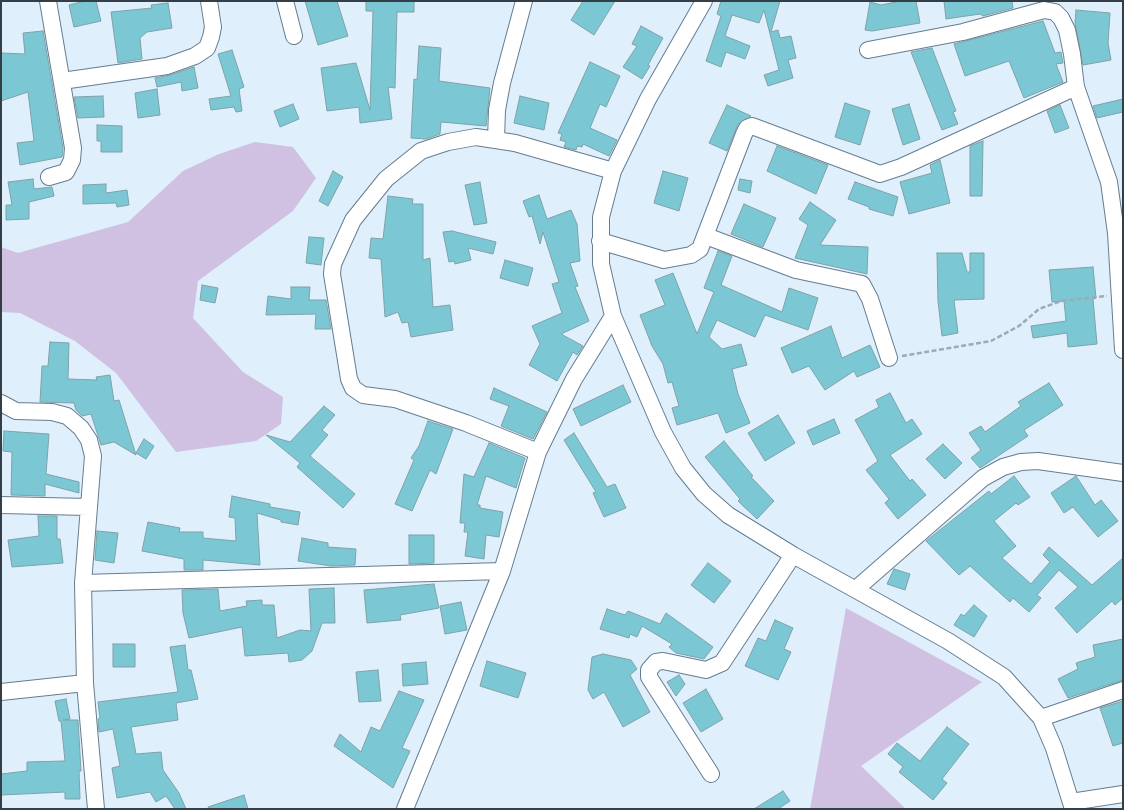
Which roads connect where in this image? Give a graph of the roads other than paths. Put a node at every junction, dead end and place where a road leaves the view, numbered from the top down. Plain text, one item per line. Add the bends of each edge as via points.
1 (48, 1) edge
2 (209, 1) edge
3 (285, 1) edge
4 (524, 1) edge
5 (704, 1) edge
6 (294, 36) dead end
7 (868, 50) dead end
8 (62, 81) junction
9 (1076, 88) junction
10 (496, 139) junction
11 (614, 171) junction
12 (49, 177) dead end
13 (706, 236) junction
14 (600, 241) junction
15 (614, 316) junction
16 (1122, 319) edge
17 (1123, 350) edge
18 (889, 358) road end
19 (1, 403) edge
20 (538, 452) junction
21 (1123, 473) edge
22 (1, 505) edge
23 (88, 507) junction
24 (793, 555) junction
25 (502, 571) junction
26 (82, 583) junction
27 (856, 589) junction
28 (85, 682) junction
29 (1123, 690) edge
30 (1, 692) edge
31 (1042, 718) junction
32 (711, 774) dead end
33 (1123, 794) edge
34 (1072, 805) edge
35 (96, 809) edge
36 (405, 809) edge

1 - 8 street
2 - 8 street via 214,27 207,48 195,56 167,66
3 - 6 street
4 - 10 street via 502,83
5 - 11 street via 648,99
7 - 9 street via 963,32 1044,10 1055,12 1067,30
8 - 12 street via 72,160 66,172
9 - 13 street via 880,174 752,126 747,128
9 - 16 street via 1109,182
10 - 11 street
10 - 20 street via 476,137 421,151 386,180 353,220 333,264 332,274 353,388 363,395 395,399 466,422
11 - 14 street via 601,216
13 - 14 street via 700,249 691,255 664,260
13 - 18 street via 796,270 862,284
14 - 15 street via 601,264
15 - 20 street via 574,379
15 - 24 street via 663,432 683,468 704,494 728,515
16 - 17 street
19 - 23 street via 16,411 52,412 67,416 81,428 89,440 93,456
20 - 25 street
21 - 27 street via 1038,461 1004,467 984,478
22 - 23 street
23 - 26 street
24 - 27 street
24 - 32 street via 722,663 706,670 663,661 656,662 649,670 649,676
25 - 26 street
25 - 36 street
26 - 28 street
27 - 31 street via 1004,677
28 - 30 street
28 - 35 street
29 - 31 street
31 - 34 street
33 - 34 street

